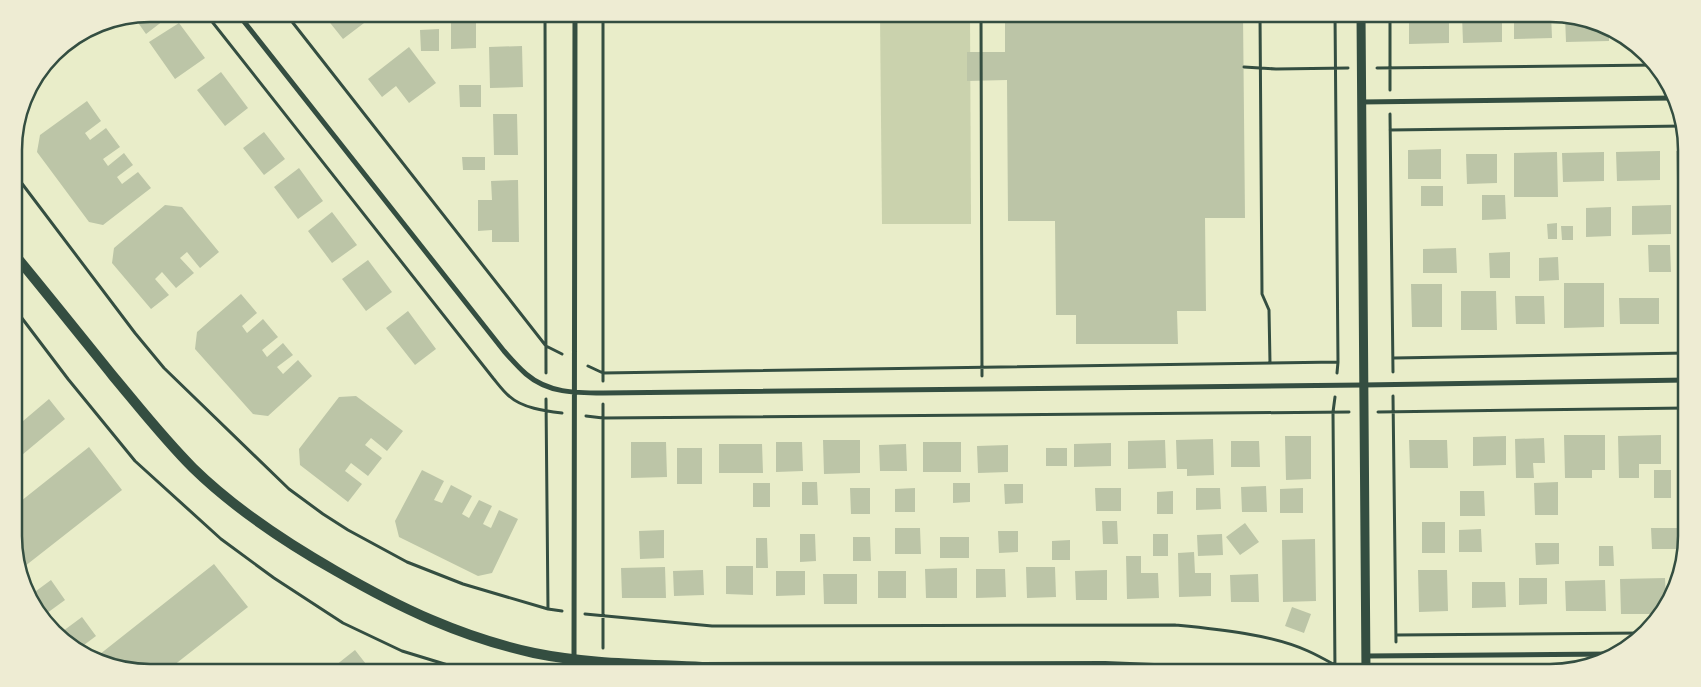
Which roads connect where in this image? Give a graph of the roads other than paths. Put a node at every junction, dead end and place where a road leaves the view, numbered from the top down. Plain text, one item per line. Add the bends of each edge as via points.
1 (244, 22) edge
2 (574, 22) edge
3 (1361, 22) edge
4 (1667, 98) edge
5 (1362, 102) junction
6 (23, 263) edge
7 (1678, 380) edge
8 (1362, 385) junction
9 (574, 393) junction
10 (1601, 654) edge
11 (1366, 656) junction
12 (574, 658) junction
13 (650, 664) edge
14 (1366, 664) edge

1 - 9 street via 504,352 526,374 548,388
2 - 9 street
3 - 5 street
4 - 5 street
5 - 8 street
6 - 12 main road via 154,425 192,466 217,491 271,531 416,614 456,630 535,653
7 - 8 street
8 - 9 street
8 - 11 street
9 - 12 street
10 - 11 street
11 - 14 street
12 - 13 main road

